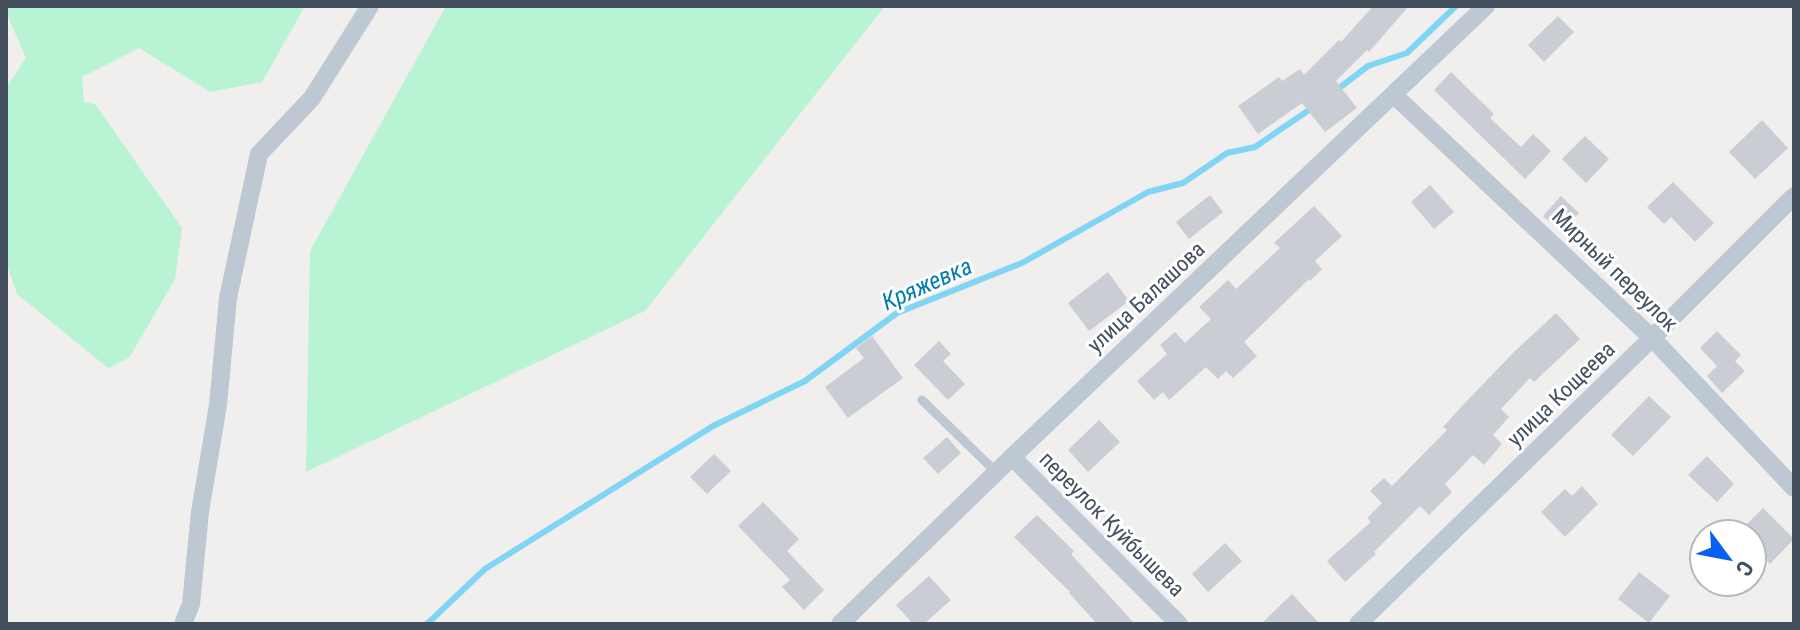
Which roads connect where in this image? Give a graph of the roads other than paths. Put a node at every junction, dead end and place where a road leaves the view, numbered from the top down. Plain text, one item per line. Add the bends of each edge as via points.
1 (370, 6) edge
2 (1486, 6) edge
3 (1394, 95) junction
4 (1794, 196) edge
5 (1652, 338) junction
6 (922, 400) dead end
7 (1012, 457) junction
8 (996, 472) junction
9 (1794, 488) edge
10 (183, 624) edge
11 (840, 624) edge
12 (1179, 624) edge
13 (1358, 624) edge

1 - 10 street via 312,98 259,154 228,298 191,604
2 - 3 street, улица Балашова
3 - 5 street, Мирный переулок
3 - 7 street, улица Балашова
4 - 5 street, улица Кощеева
5 - 9 street, Мирный переулок
5 - 13 street, улица Кощеева
6 - 8 lane
7 - 8 street, улица Балашова
7 - 12 street, переулок Куйбышева
8 - 11 street, улица Балашова

